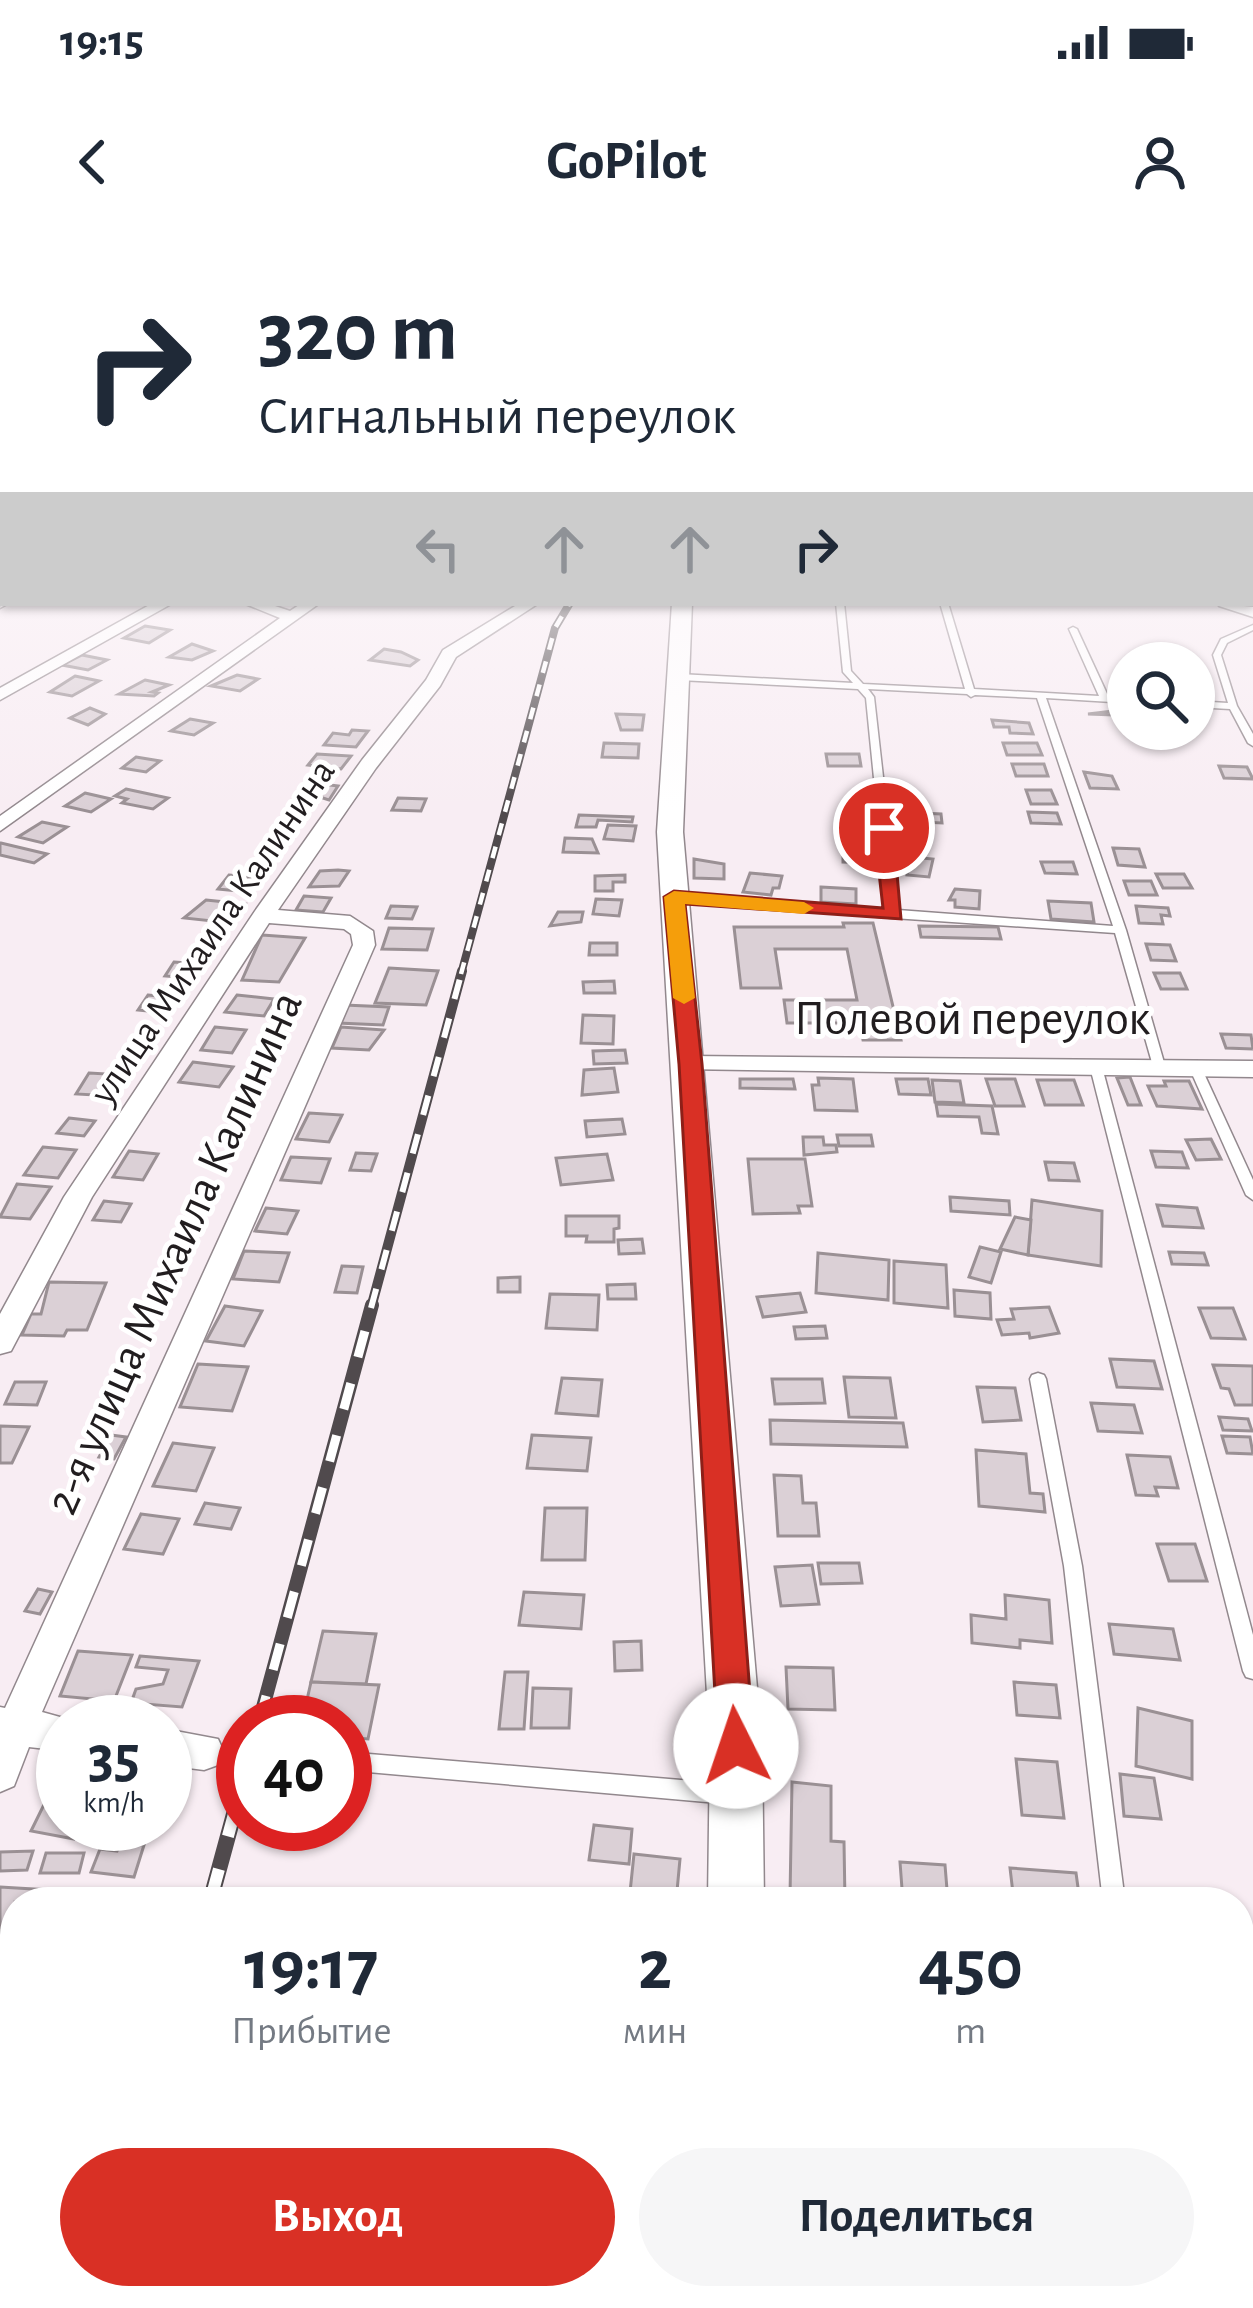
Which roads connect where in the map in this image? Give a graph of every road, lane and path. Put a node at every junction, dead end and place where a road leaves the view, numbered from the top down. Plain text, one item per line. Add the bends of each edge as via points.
1 (143, 616) edge
2 (288, 616) edge
3 (511, 616) edge
4 (681, 616) edge
5 (841, 616) edge
6 (948, 616) edge
7 (292, 617) joint
8 (1253, 627) edge
9 (1073, 629) dead end
10 (679, 677) junction
11 (857, 685) junction
12 (971, 694) junction
13 (0, 695) edge
14 (1041, 697) junction
15 (1105, 699) joint
16 (1215, 705) edge
17 (1233, 706) junction
18 (1247, 721) edge
19 (1253, 742) edge
20 (0, 825) edge
21 (674, 897) junction
22 (893, 915) junction
23 (262, 916) junction
24 (1120, 930) junction
25 (690, 1064) junction
26 (1160, 1066) junction
27 (1096, 1067) junction
28 (1195, 1067) junction
29 (1253, 1069) edge
30 (1253, 1195) edge
31 (0, 1342) edge
32 (1037, 1379) dead end
33 (1253, 1671) edge
34 (8, 1726) edge
35 (372, 1763) edge
36 (0, 1774) edge
37 (738, 1795) junction
38 (736, 1887) edge
39 (1112, 1887) edge

1 - 13 street
2 - 7 street
3 - 23 street, улица Михаила Калинина via 449,654
4 - 10 street
5 - 11 lane via 847,672
6 - 12 lane
7 - 20 street
8 - 17 lane via 1220,645 1217,655
9 - 15 lane
10 - 11 lane
10 - 21 street
11 - 12 lane
11 - 22 lane via 870,697
12 - 14 lane
14 - 15 lane
14 - 24 lane
16 - 17 lane
17 - 18 lane
18 - 19 lane
21 - 22 lane
21 - 25 street
22 - 24 lane
23 - 31 street, улица Михаила Калинина via 78,1197
23 - 34 street, 2-я улица Михаила Калинина via 350,923 364,945
24 - 26 lane
25 - 27 street, Полевой переулок
25 - 37 street
26 - 27 street, Полевой переулок
26 - 28 street, Полевой переулок
27 - 33 lane
28 - 29 street, Полевой переулок
28 - 30 lane
32 - 39 lane via 1073,1566
34 - 36 street, 2-я улица Михаила Калинина
35 - 37 lane
37 - 38 street

